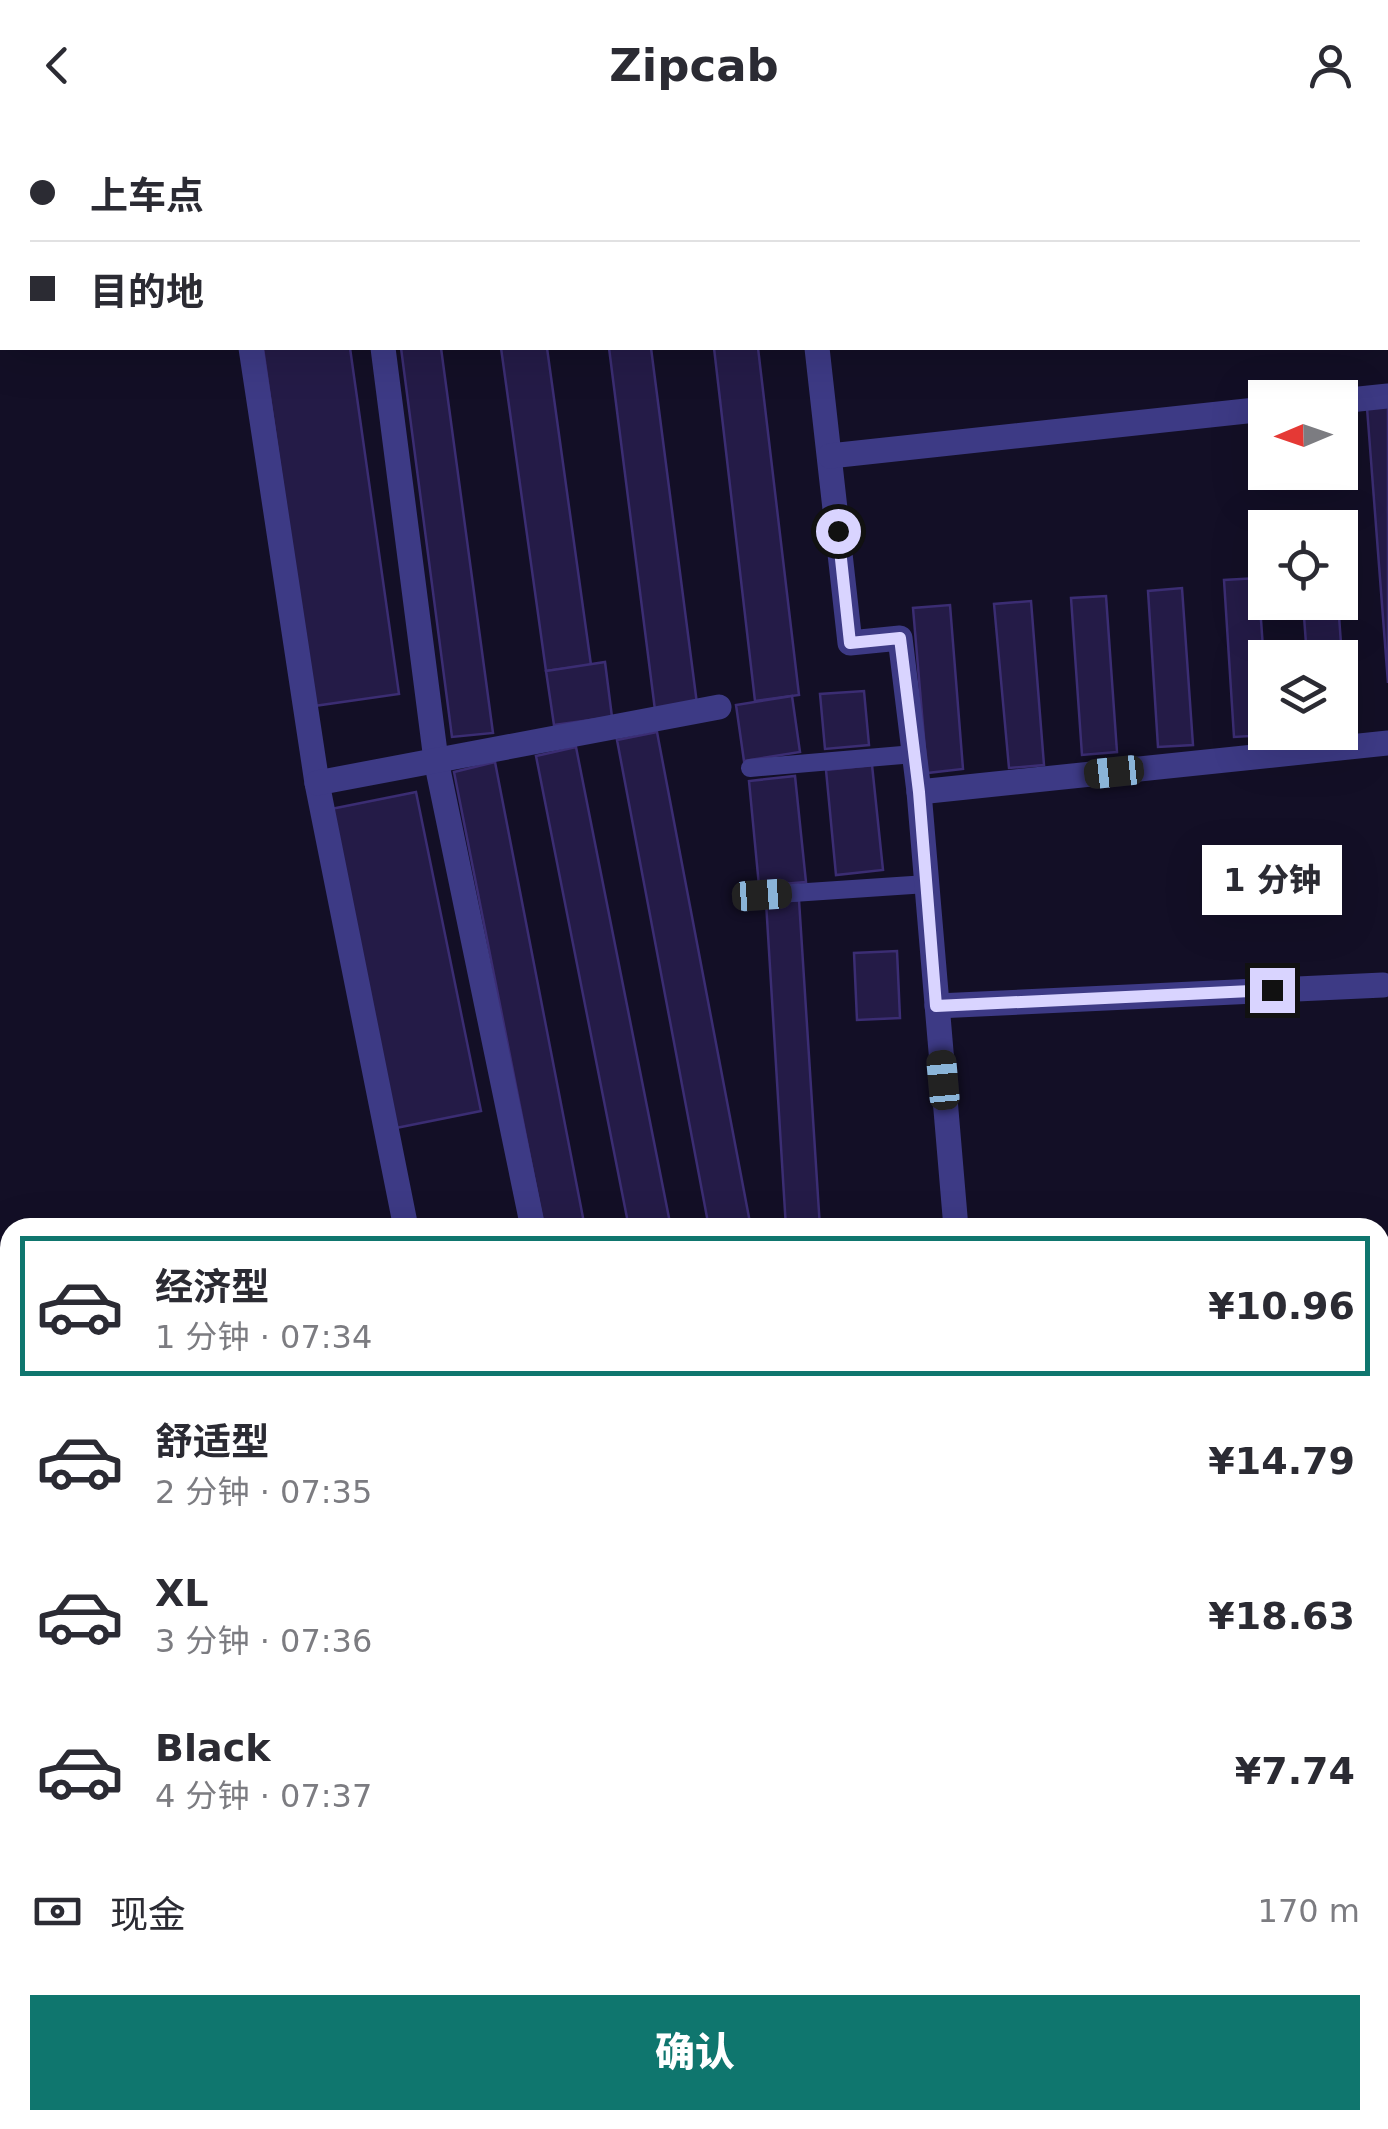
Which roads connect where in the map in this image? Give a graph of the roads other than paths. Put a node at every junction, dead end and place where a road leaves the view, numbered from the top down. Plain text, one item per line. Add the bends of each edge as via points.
1 (251, 350) edge
2 (382, 350) edge
3 (817, 350) edge
4 (1388, 396) edge
5 (1358, 399) edge
6 (1248, 411) edge
7 (830, 456) junction
8 (719, 707) dead end
9 (1388, 743) edge
10 (914, 754) junction
11 (436, 760) junction
12 (750, 768) dead end
13 (317, 783) junction
14 (919, 792) junction
15 (926, 884) junction
16 (762, 895) dead end
17 (1384, 985) dead end
18 (936, 1006) junction
19 (404, 1218) edge
20 (531, 1218) edge
21 (955, 1218) edge

1 - 13 street
2 - 11 street
3 - 7 street
4 - 5 street
6 - 7 street
7 - 10 street via 850,643 900,638
8 - 11 street
9 - 14 street
10 - 12 lane
10 - 14 street
11 - 13 street
11 - 20 street
13 - 19 street
14 - 15 street
15 - 16 lane
15 - 18 street
17 - 18 street
18 - 21 street

